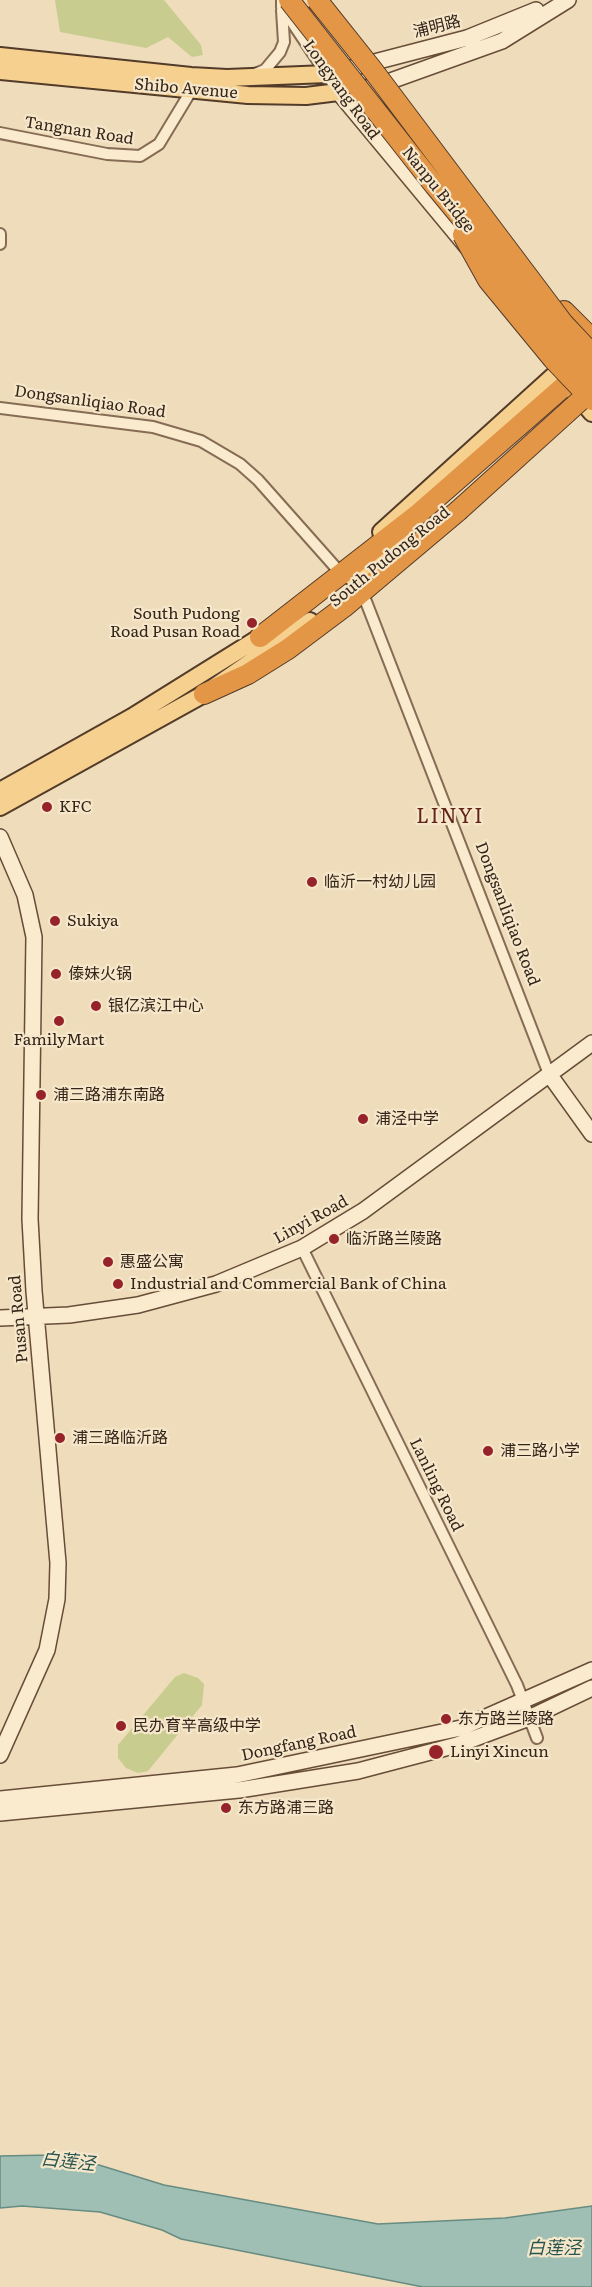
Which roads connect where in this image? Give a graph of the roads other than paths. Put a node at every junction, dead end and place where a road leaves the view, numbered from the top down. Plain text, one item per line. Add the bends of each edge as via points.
1 (296, 0) edge
2 (317, 0) edge
3 (550, 0) edge
4 (568, 0) edge
5 (284, 2) edge
6 (0, 56) edge
7 (353, 66) junction
8 (0, 71) edge
9 (327, 74) junction
10 (227, 78) junction
11 (372, 88) junction
12 (191, 91) junction
13 (340, 94) junction
14 (0, 133) edge
15 (435, 186) junction
16 (0, 234) edge
17 (0, 244) edge
18 (528, 274) junction
19 (535, 300) junction
20 (592, 341) edge
21 (587, 357) edge
22 (592, 370) edge
23 (592, 376) edge
24 (592, 382) edge
25 (586, 399) edge
26 (0, 408) edge
27 (337, 569) junction
28 (365, 599) junction
29 (260, 637) junction
30 (209, 669) junction
31 (204, 694) junction
32 (171, 710) junction
33 (0, 791) edge
34 (0, 807) edge
35 (0, 837) edge
36 (592, 1043) edge
37 (549, 1074) junction
38 (592, 1134) edge
39 (302, 1248) junction
40 (36, 1317) junction
41 (0, 1318) edge
42 (592, 1670) edge
43 (592, 1688) edge
44 (524, 1700) junction
45 (529, 1718) junction
46 (537, 1738) dead end
47 (0, 1755) edge
48 (0, 1799) edge
49 (0, 1813) edge

1 - 7 street, Longyang Road
2 - 18 highway, Nanpu Bridge, bridge
3 - 7 main road, 浦明路 via 528,15 467,38
4 - 11 main road, 浦明路 via 502,41
5 - 9 street, Longyang Road
5 - 10 street via 284,42 275,62 253,75
5 - 15 highway, Nanpu Bridge, bridge
6 - 10 main road, Shibo Avenue
7 - 9 main road, 浦明路
7 - 11 street, Longyang Road
8 - 12 main road, Shibo Avenue
9 - 10 main road, Shibo Avenue
9 - 13 street, Longyang Road
11 - 13 main road, Shibo Avenue
11 - 19 main road, Longyang Road
12 - 13 main road, Shibo Avenue
12 - 14 street, Tangnan Road via 159,144 140,156 107,154
13 - 19 main road, Longyang Road via 470,251
15 - 23 highway, Nanpu Bridge, bridge
15 - 25 highway, bridge via 488,279
16 - 17 street
18 - 20 highway, bridge
18 - 21 highway, Nanpu Bridge, bridge
19 - 21 main road, Longyang Road
20 - 21 main road, South Pudong Road
21 - 27 main road, South Pudong Road
21 - 29 highway, bridge via 477,465 386,541
22 - 25 main road, South Pudong Road
24 - 25 main road, South Pudong Road
25 - 28 main road, South Pudong Road via 417,556
25 - 29 main road, South Pudong Road via 329,595
25 - 31 main road, South Pudong Road via 313,620
25 - 31 highway, bridge via 353,600 288,649 248,674
26 - 27 street, Dongsanliqiao Road via 153,427 201,441 240,464 258,480
27 - 30 main road, South Pudong Road via 257,627
28 - 32 main road, South Pudong Road via 300,649 235,687
28 - 37 street, Dongsanliqiao Road
29 - 30 main road, South Pudong Road
30 - 33 main road, South Pudong Road
31 - 32 main road, South Pudong Road
32 - 34 main road, South Pudong Road
35 - 40 main road, Pusan Road via 25,895 34,937 30,1203
36 - 37 main road, Linyi Road
37 - 38 main road, Dongsanliqiao Road
37 - 39 main road, Linyi Road via 363,1211
39 - 40 main road, Linyi Road via 236,1276 167,1298 104,1311
39 - 44 street, Lanling Road
40 - 41 main road, Linyi Road
40 - 47 main road, Pusan Road via 57,1543 57,1599 41,1666
42 - 44 main road, Dongfang Road
43 - 45 main road, Dongfang Road
44 - 45 street, Lanling Road
44 - 48 main road, Dongfang Road via 461,1728 237,1775
45 - 46 street, Lanling Road
45 - 49 main road, Dongfang Road via 457,1745 358,1771 239,1790

